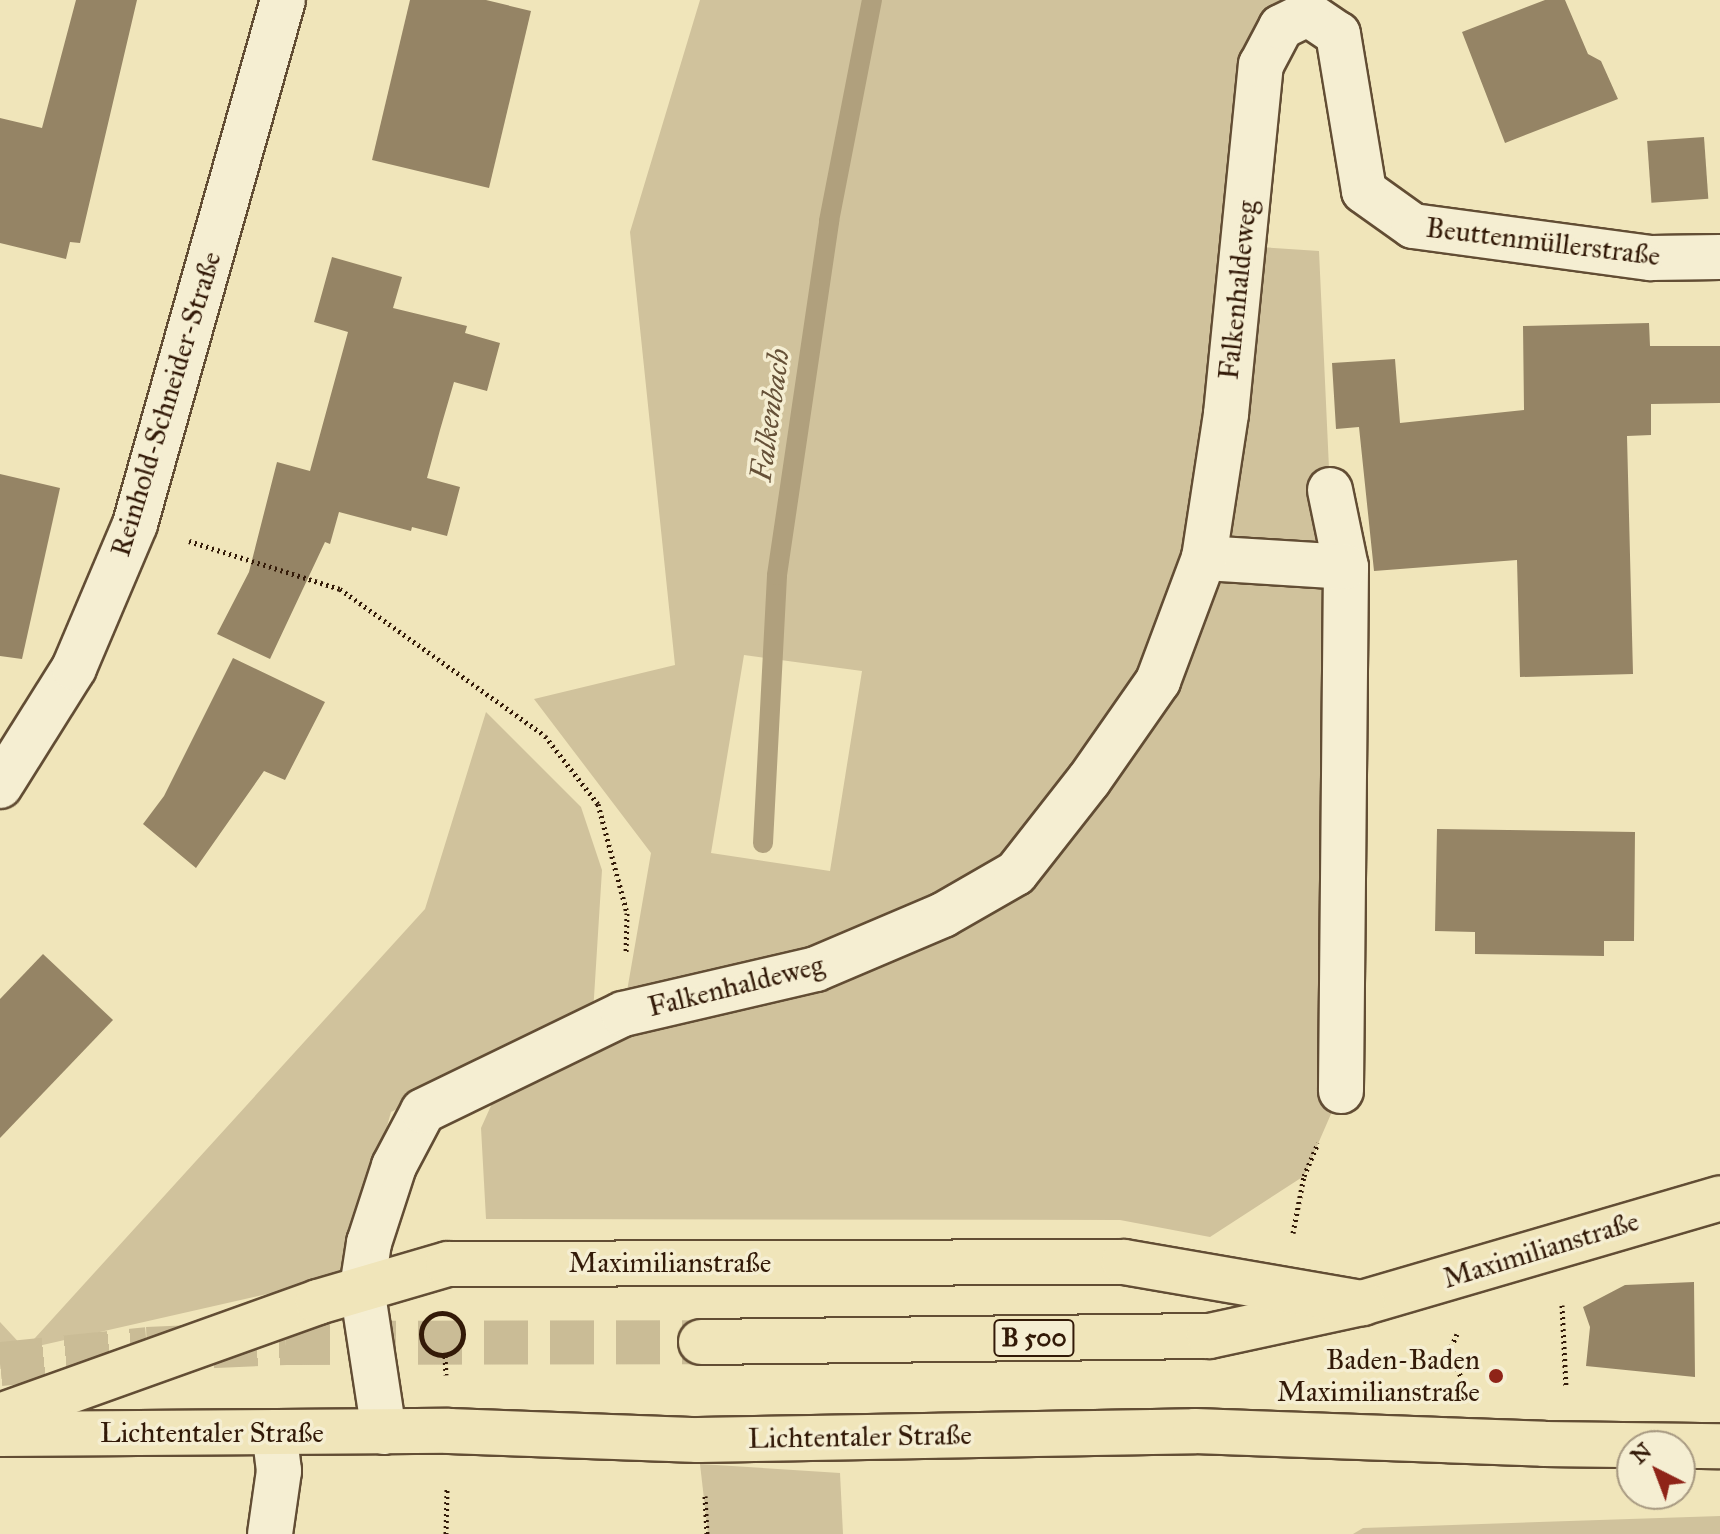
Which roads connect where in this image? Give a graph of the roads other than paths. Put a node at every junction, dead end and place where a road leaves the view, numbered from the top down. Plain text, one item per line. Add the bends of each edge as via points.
1 (283, 0) edge
2 (1299, 13) edge
3 (1720, 257) edge
4 (1330, 490) dead end
5 (1204, 558) junction
6 (1346, 567) junction
7 (0, 786) edge
8 (1341, 1091) dead end
9 (1720, 1198) edge
10 (362, 1288) junction
11 (1362, 1303) junction
12 (701, 1342) tunnel mouth
13 (0, 1416) edge
14 (274, 1432) junction
15 (384, 1432) junction
16 (0, 1434) edge
17 (1720, 1446) edge
18 (270, 1534) edge

1 - 7 street, Reinhold-Schneider-Straße via 135,524 74,668
2 - 3 street, Beuttenmüllerstraße via 1338,34 1364,191 1413,226 1651,258
2 - 5 street, Falkenhaldeweg via 1261,65 1226,414
4 - 6 street
5 - 6 street
5 - 10 street, Falkenhaldeweg via 1158,681 1016,873 943,915 816,969 623,1014 423,1111 394,1166 369,1243
6 - 8 street
9 - 11 main road, Maximilianstraße / B 500
10 - 11 main road, Maximilianstraße via 448,1264 1124,1262
10 - 13 main road, Maximilianstraße
10 - 15 street, Falkenhaldeweg
11 - 12 main road, Maximilianstraße / B 500 via 1209,1336
14 - 15 main road, Lichtentaler Straße
14 - 16 main road, Lichtentaler Straße
14 - 18 street via 279,1471
15 - 17 main road, Lichtentaler Straße via 698,1440 1195,1431

